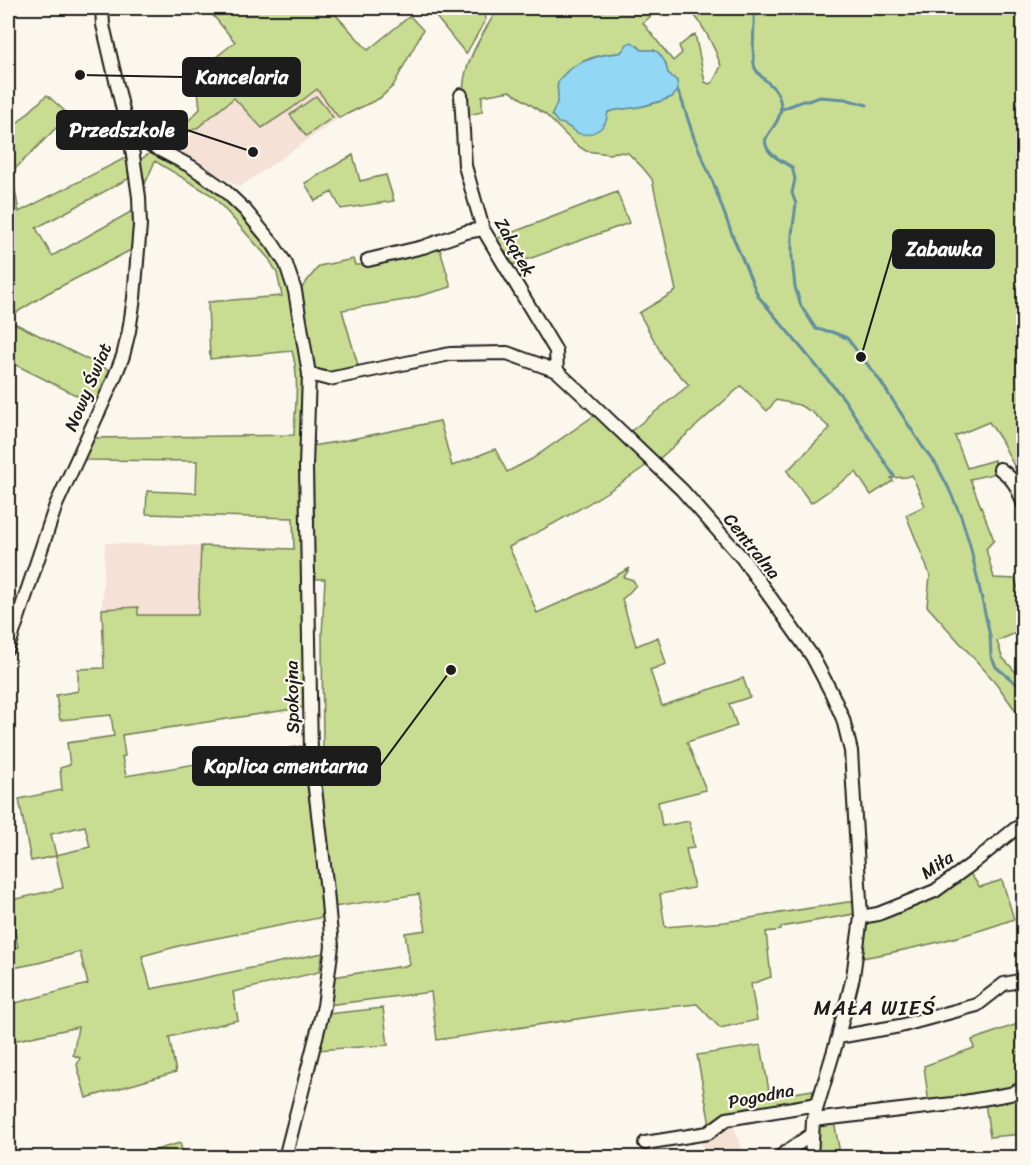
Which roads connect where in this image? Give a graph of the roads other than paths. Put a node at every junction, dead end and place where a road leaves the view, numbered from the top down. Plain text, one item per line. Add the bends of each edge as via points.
1 (102, 8) edge
2 (460, 95) dead end
3 (129, 128) junction
4 (483, 229) junction
5 (368, 260) dead end
6 (557, 371) junction
7 (309, 374) junction
8 (1000, 470) dead end
9 (1023, 505) edge
10 (8, 648) edge
11 (1023, 824) edge
12 (861, 916) junction
13 (1023, 980) edge
14 (838, 1036) junction
15 (1023, 1088) edge
16 (817, 1104) junction
17 (813, 1120) junction
18 (812, 1134) junction
19 (645, 1143) dead end
20 (285, 1158) edge
21 (778, 1158) edge
22 (811, 1158) edge

1 - 3 street, Nowy Świat
2 - 4 street, Zakątek via 465,166
3 - 7 street, Spokojna via 139,139 222,188 273,243 286,264 295,291
3 - 10 street, Nowy Świat via 140,225 129,331 113,381 56,505
4 - 5 street
4 - 6 street, Zakątek via 556,351
6 - 7 street, Centralna via 507,352 450,354 330,379
6 - 12 street, Centralna via 690,499 743,559 812,656 842,717 851,751
7 - 20 street, Spokojna via 306,466 311,754 332,946 324,1006
8 - 9 street via 1011,477
11 - 12 street, Miła via 935,891 878,914
12 - 14 street, Centralna via 853,977
13 - 14 street via 1004,984 977,1005 900,1026
14 - 16 street, Centralna
15 - 17 street via 964,1103
16 - 17 street, Centralna
16 - 19 street, Pogodna via 727,1119 708,1133
17 - 18 street, Centralna
18 - 21 street
18 - 22 street, Centralna

